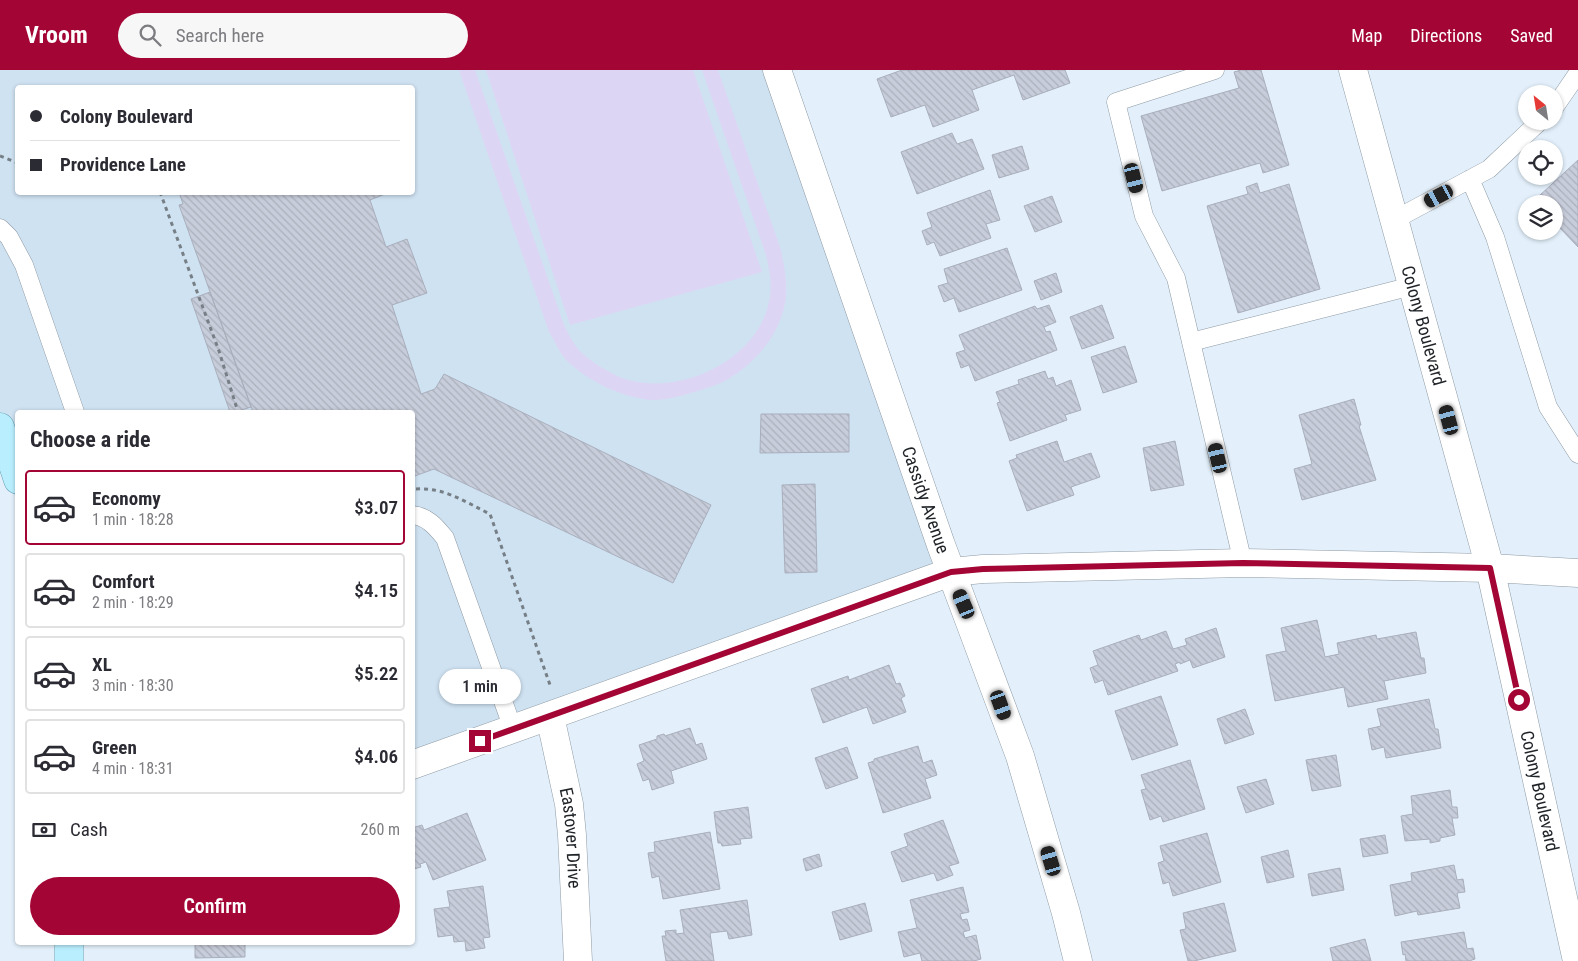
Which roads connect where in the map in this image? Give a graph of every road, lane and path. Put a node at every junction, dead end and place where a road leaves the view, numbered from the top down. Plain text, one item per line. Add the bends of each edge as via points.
1 (777, 70) edge
2 (1215, 70) edge
3 (1353, 70) edge
4 (1575, 83) edge
5 (1563, 97) edge
6 (1530, 130) edge
7 (0, 156) edge
8 (15, 162) edge
9 (1470, 179) junction
10 (161, 195) edge
11 (1394, 220) junction
12 (0, 228) edge
13 (1412, 286) junction
14 (1192, 342) junction
15 (74, 410) edge
16 (237, 410) edge
17 (0, 427) edge
18 (1578, 454) edge
19 (15, 471) edge
20 (415, 490) edge
21 (415, 515) edge
22 (1243, 563) junction
23 (1490, 568) junction
24 (951, 572) junction
25 (1578, 573) edge
26 (555, 714) junction
27 (513, 729) junction
28 (415, 763) edge
29 (69, 945) edge
30 (69, 961) edge
31 (578, 961) edge
32 (1078, 961) edge
33 (1577, 961) edge

1 - 24 street, Cassidy Avenue
2 - 14 lane via 1116,102 1144,216 1176,278
3 - 11 street, Colony Boulevard
4 - 5 lane
6 - 9 lane via 1489,169
7 - 8 path
9 - 11 lane
9 - 18 lane via 1496,237 1548,407
10 - 16 path
11 - 13 street, Colony Boulevard
12 - 15 lane via 9,237 24,265
13 - 14 lane
13 - 23 street, Colony Boulevard
14 - 22 lane
17 - 19 main road
20 - 26 path via 444,491 490,514
21 - 27 lane via 432,523 444,538
22 - 23 street
22 - 24 street
23 - 25 street
23 - 33 street, Colony Boulevard
24 - 26 street
24 - 32 street, Cassidy Avenue via 1020,756
26 - 27 street
26 - 31 street, Eastover Drive via 572,835
27 - 28 street
29 - 30 main road

